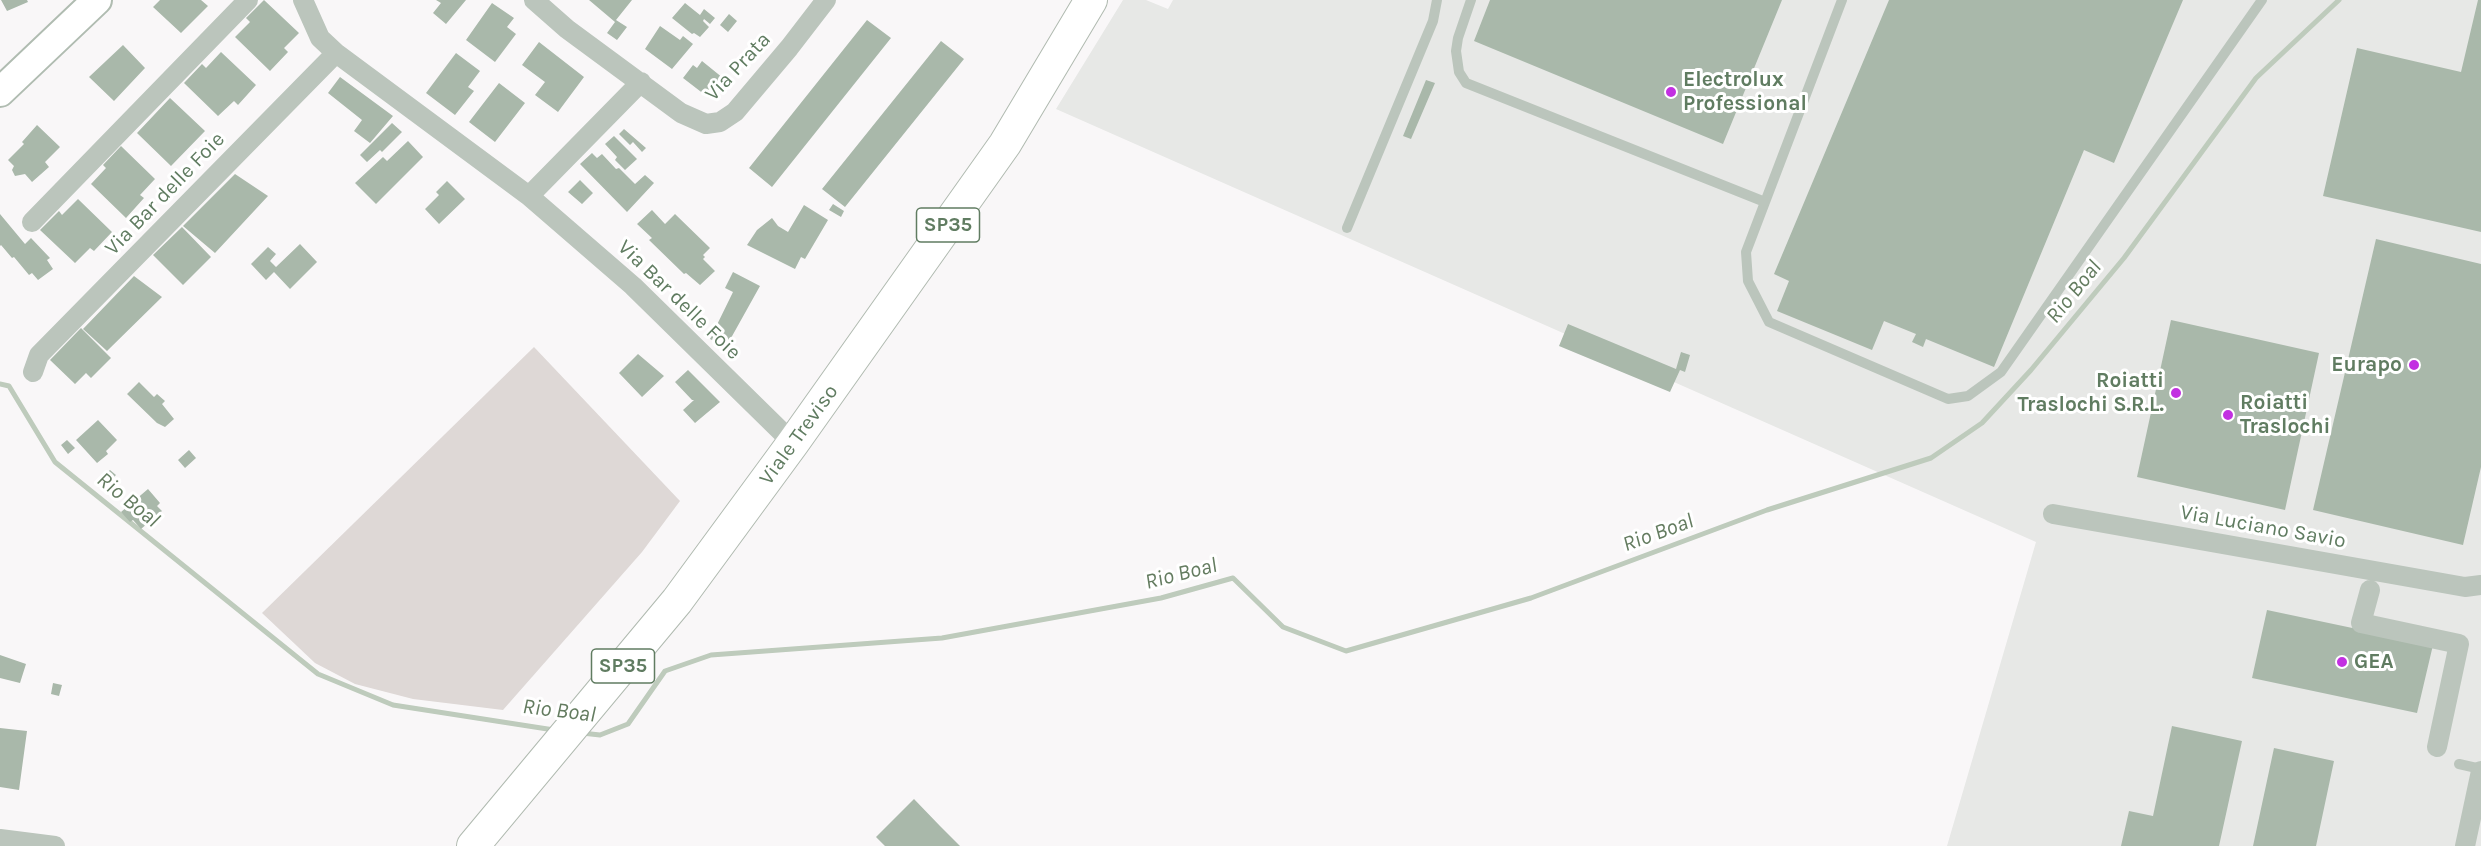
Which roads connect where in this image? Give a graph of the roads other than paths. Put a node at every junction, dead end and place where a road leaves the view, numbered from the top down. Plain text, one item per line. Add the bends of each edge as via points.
1 (97, 0) edge
2 (248, 0) edge
3 (303, 0) edge
4 (534, 0) edge
5 (826, 0) edge
6 (1091, 0) edge
7 (1437, 0) edge
8 (1471, 0) edge
9 (1842, 0) edge
10 (2262, 0) edge
11 (336, 53) junction
12 (641, 82) junction
13 (0, 92) edge
14 (529, 195) junction
15 (1765, 202) junction
16 (32, 222) dead end
17 (1347, 228) dead end
18 (33, 372) dead end
19 (793, 443) junction
20 (2053, 514) dead end
21 (2370, 590) dead end
22 (2476, 590) edge
23 (2437, 747) dead end
24 (2459, 764) dead end
25 (2481, 770) edge
26 (0, 839) edge
27 (54, 846) edge
28 (473, 846) edge
29 (2465, 846) edge

1 - 13 street
2 - 16 street
3 - 11 street, Via Bar delle Foie via 320,38
4 - 12 street, Via Prata
5 - 12 street, Via Prata via 742,103 720,122 706,124 681,113
6 - 19 main road, Viale Treviso / SP35 via 1005,144
7 - 17 lane via 1433,21
8 - 15 lane via 1456,51 1459,72 1466,83
9 - 15 lane
10 - 15 lane via 2001,372 1968,396 1948,399 1769,322 1748,280 1746,252
11 - 14 street, Via Bar delle Foie
11 - 18 street, Via Bar delle Foie via 39,356
12 - 14 street
14 - 19 street, Via Bar delle Foie via 633,286
19 - 28 main road, Viale Treviso / SP35 via 677,601
20 - 22 street, Via Luciano Savio
21 - 23 street via 2361,623 2459,644
24 - 25 lane
25 - 29 street
26 - 27 street

